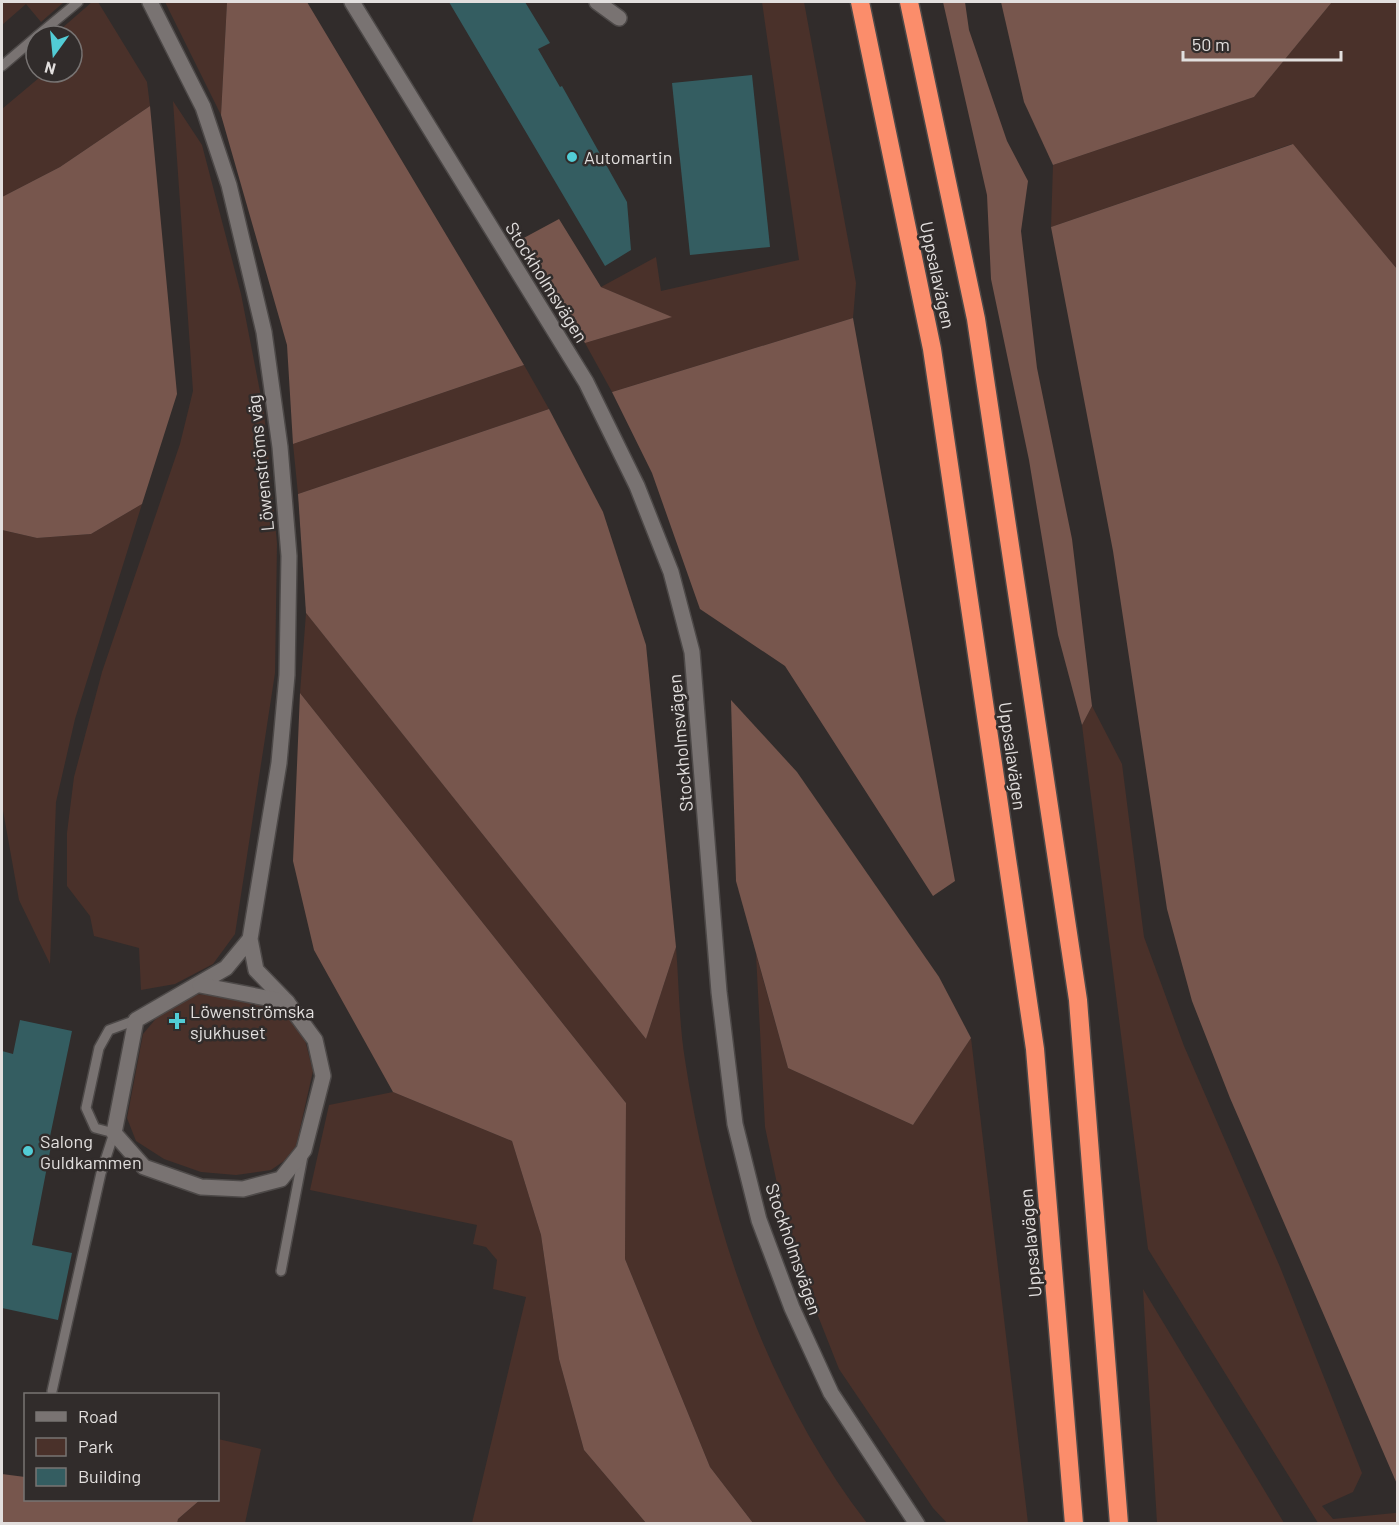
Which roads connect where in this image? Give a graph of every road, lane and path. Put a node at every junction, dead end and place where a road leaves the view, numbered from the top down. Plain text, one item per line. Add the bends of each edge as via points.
1 (78, 2) edge
2 (150, 2) edge
3 (352, 2) edge
4 (597, 2) edge
5 (860, 2) edge
6 (909, 2) edge
7 (619, 18) dead end
8 (51, 24) edge
9 (24, 47) edge
10 (2, 66) edge
11 (250, 939) junction
12 (200, 985) junction
13 (287, 1002) junction
14 (136, 1020) junction
15 (114, 1133) junction
16 (304, 1149) junction
17 (281, 1271) dead end
18 (52, 1390) dead end
19 (918, 1524) edge
20 (1074, 1524) edge
21 (1119, 1524) edge

1 - 8 lane
2 - 11 street, Löwenströms väg via 203,107 229,185 264,332 280,447 289,556 287,675 279,763
3 - 19 street, Stockholmsvägen via 586,382 637,486 671,572 692,652 719,992 735,1124 759,1220 792,1308 831,1393
4 - 7 street
5 - 20 highway, Uppsalavägen via 932,349 1035,1049
6 - 21 highway, Uppsalavägen via 976,319 1078,1000
9 - 10 lane
11 - 12 street via 226,968
11 - 13 street, Löwenströms väg via 256,970
12 - 13 street
12 - 14 street
13 - 16 street, Löwenströms väg via 315,1040 323,1076
14 - 15 street
14 - 15 lane via 109,1030 99,1048 86,1108 95,1128
15 - 16 street, Löwenströms väg via 144,1167 201,1187 243,1189 280,1179
15 - 18 lane via 101,1173
16 - 17 lane

